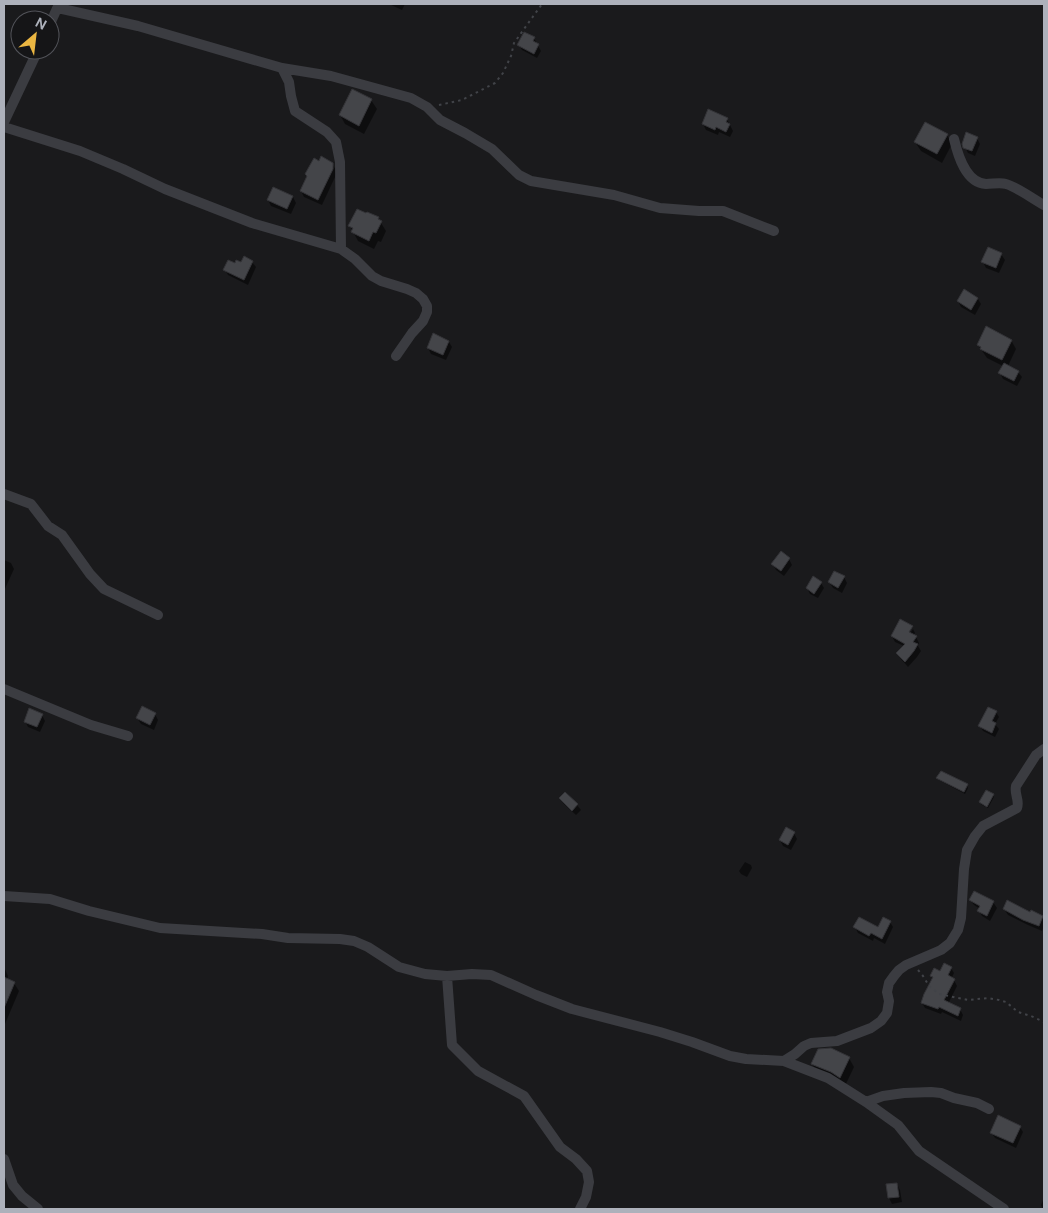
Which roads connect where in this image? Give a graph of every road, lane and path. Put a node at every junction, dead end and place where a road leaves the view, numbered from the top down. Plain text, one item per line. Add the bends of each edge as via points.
1 (542, 4) edge
2 (58, 6) edge
3 (33, 60) edge
4 (282, 68) junction
5 (426, 107) junction
6 (4, 122) edge
7 (4, 127) edge
8 (954, 139) dead end
9 (1044, 205) edge
10 (774, 232) dead end
11 (341, 249) junction
12 (396, 356) dead end
13 (4, 494) edge
14 (158, 615) dead end
15 (4, 689) edge
16 (128, 736) dead end
17 (1044, 749) edge
18 (4, 896) edge
19 (912, 963) junction
20 (447, 976) junction
21 (1044, 1022) edge
22 (784, 1060) junction
23 (866, 1102) junction
24 (989, 1109) dead end
25 (4, 1159) edge
26 (38, 1209) edge
27 (580, 1209) edge
28 (1004, 1209) edge

1 - 5 path via 514,43 504,73 495,83 462,100
2 - 4 street
3 - 6 street
4 - 5 street via 330,76 411,98
4 - 11 street via 289,82 295,111 327,132 336,142 340,162
5 - 10 street via 440,120 492,149 531,181 614,195 660,208 723,211
7 - 11 street via 80,152 252,223
8 - 9 street via 966,172 974,180 985,184 1006,184
11 - 12 street via 372,276 416,293 427,306 423,321
13 - 14 street via 31,504 48,526 62,535 104,590
15 - 16 street via 91,725
17 - 19 street via 1036,755 1016,786 1017,808 983,826 967,850 958,930 941,950
18 - 20 street via 50,899 160,928 340,939 368,947 399,967
19 - 21 path via 928,986 939,994 968,1000 999,1000
19 - 22 street via 899,970 889,983 887,1013 882,1021 837,1041 811,1042
20 - 22 street via 491,975 572,1010 660,1032 730,1056
20 - 27 street via 452,1046 478,1070 524,1096 560,1147 587,1171 589,1182
22 - 23 street via 828,1078
23 - 24 street via 883,1096 931,1092
23 - 28 street via 898,1124 919,1151
25 - 26 street via 13,1185

